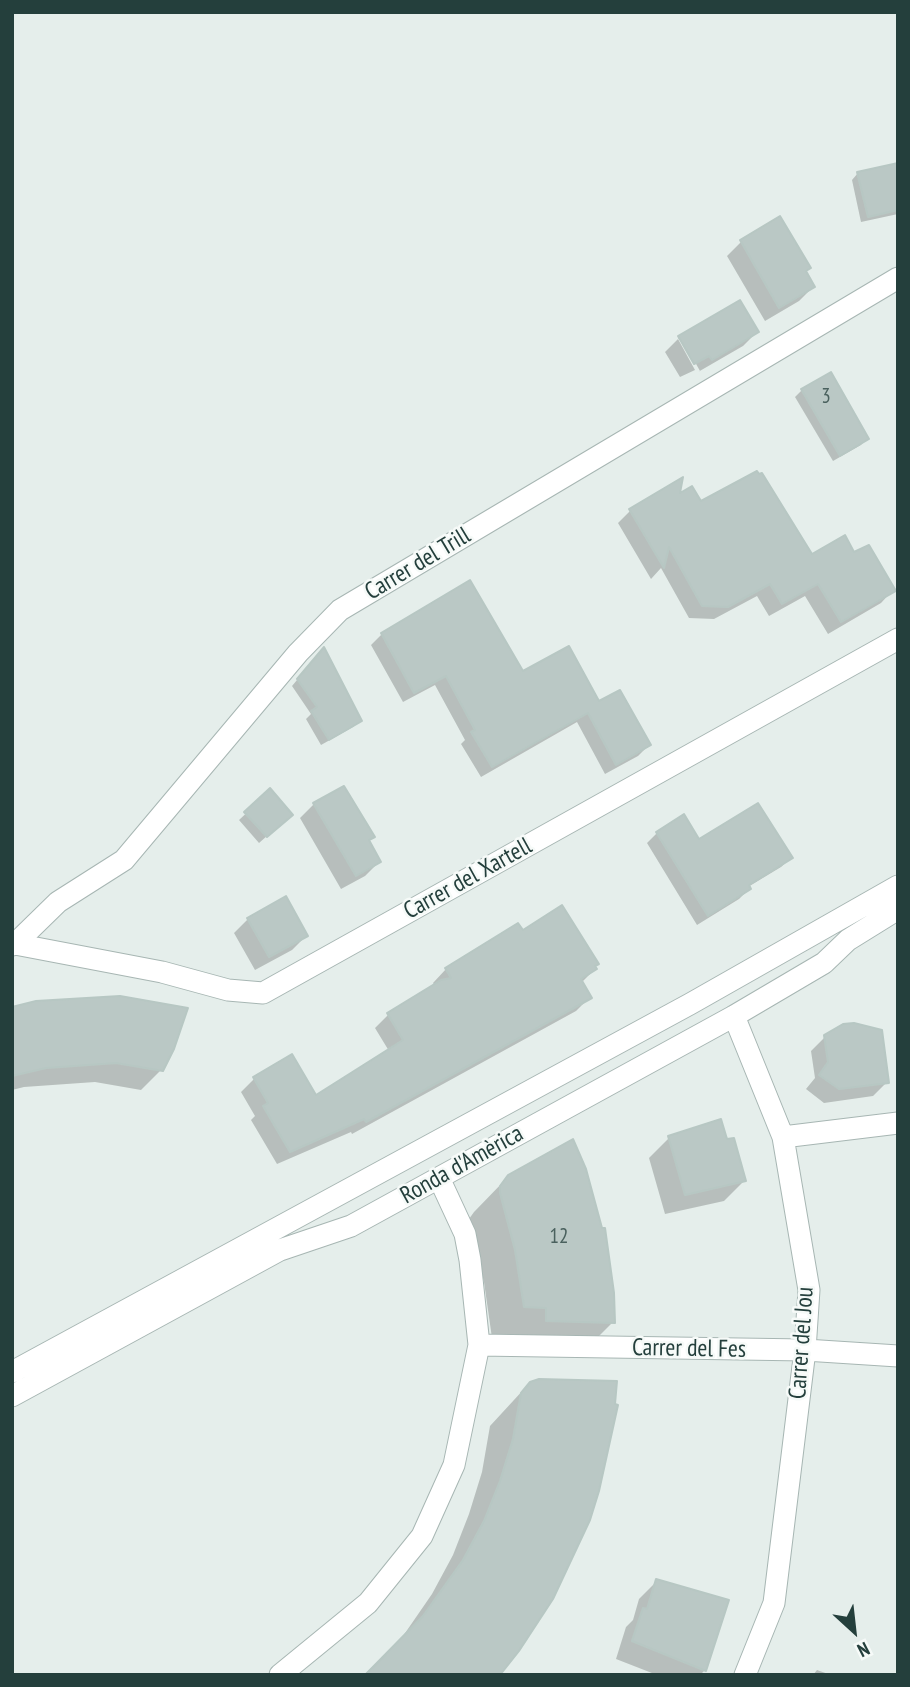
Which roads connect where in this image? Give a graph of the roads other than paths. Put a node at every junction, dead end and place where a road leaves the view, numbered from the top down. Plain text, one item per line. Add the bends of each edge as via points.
1 (898, 278) edge
2 (898, 639) edge
3 (898, 886) edge
4 (898, 909) edge
5 (14, 945) edge
6 (734, 1016) junction
7 (898, 1123) edge
8 (783, 1137) junction
9 (439, 1178) junction
10 (479, 1345) junction
11 (805, 1350) junction
12 (898, 1356) edge
13 (12, 1372) edge
14 (12, 1396) edge
15 (280, 1675) edge
16 (746, 1675) edge

1 - 5 street, Carrer del Trill via 340,610 298,653 124,860 58,902
2 - 5 street, Carrer del Xartell via 263,993 228,990 162,972
3 - 13 street, Ronda d'Amèrica
4 - 6 street, Ronda d'Amèrica via 848,940 824,963
6 - 8 street, Carrer del Jou
6 - 9 street, Ronda d'Amèrica
7 - 8 street
8 - 11 street, Carrer del Jou via 810,1290
9 - 10 street via 465,1234
9 - 14 street, Ronda d'Amèrica via 351,1226 280,1250
10 - 11 street, Carrer del Fes
10 - 15 street via 454,1465 422,1536 368,1603
11 - 12 street, Carrer del Fes
11 - 16 street, Carrer del Jou via 774,1603

